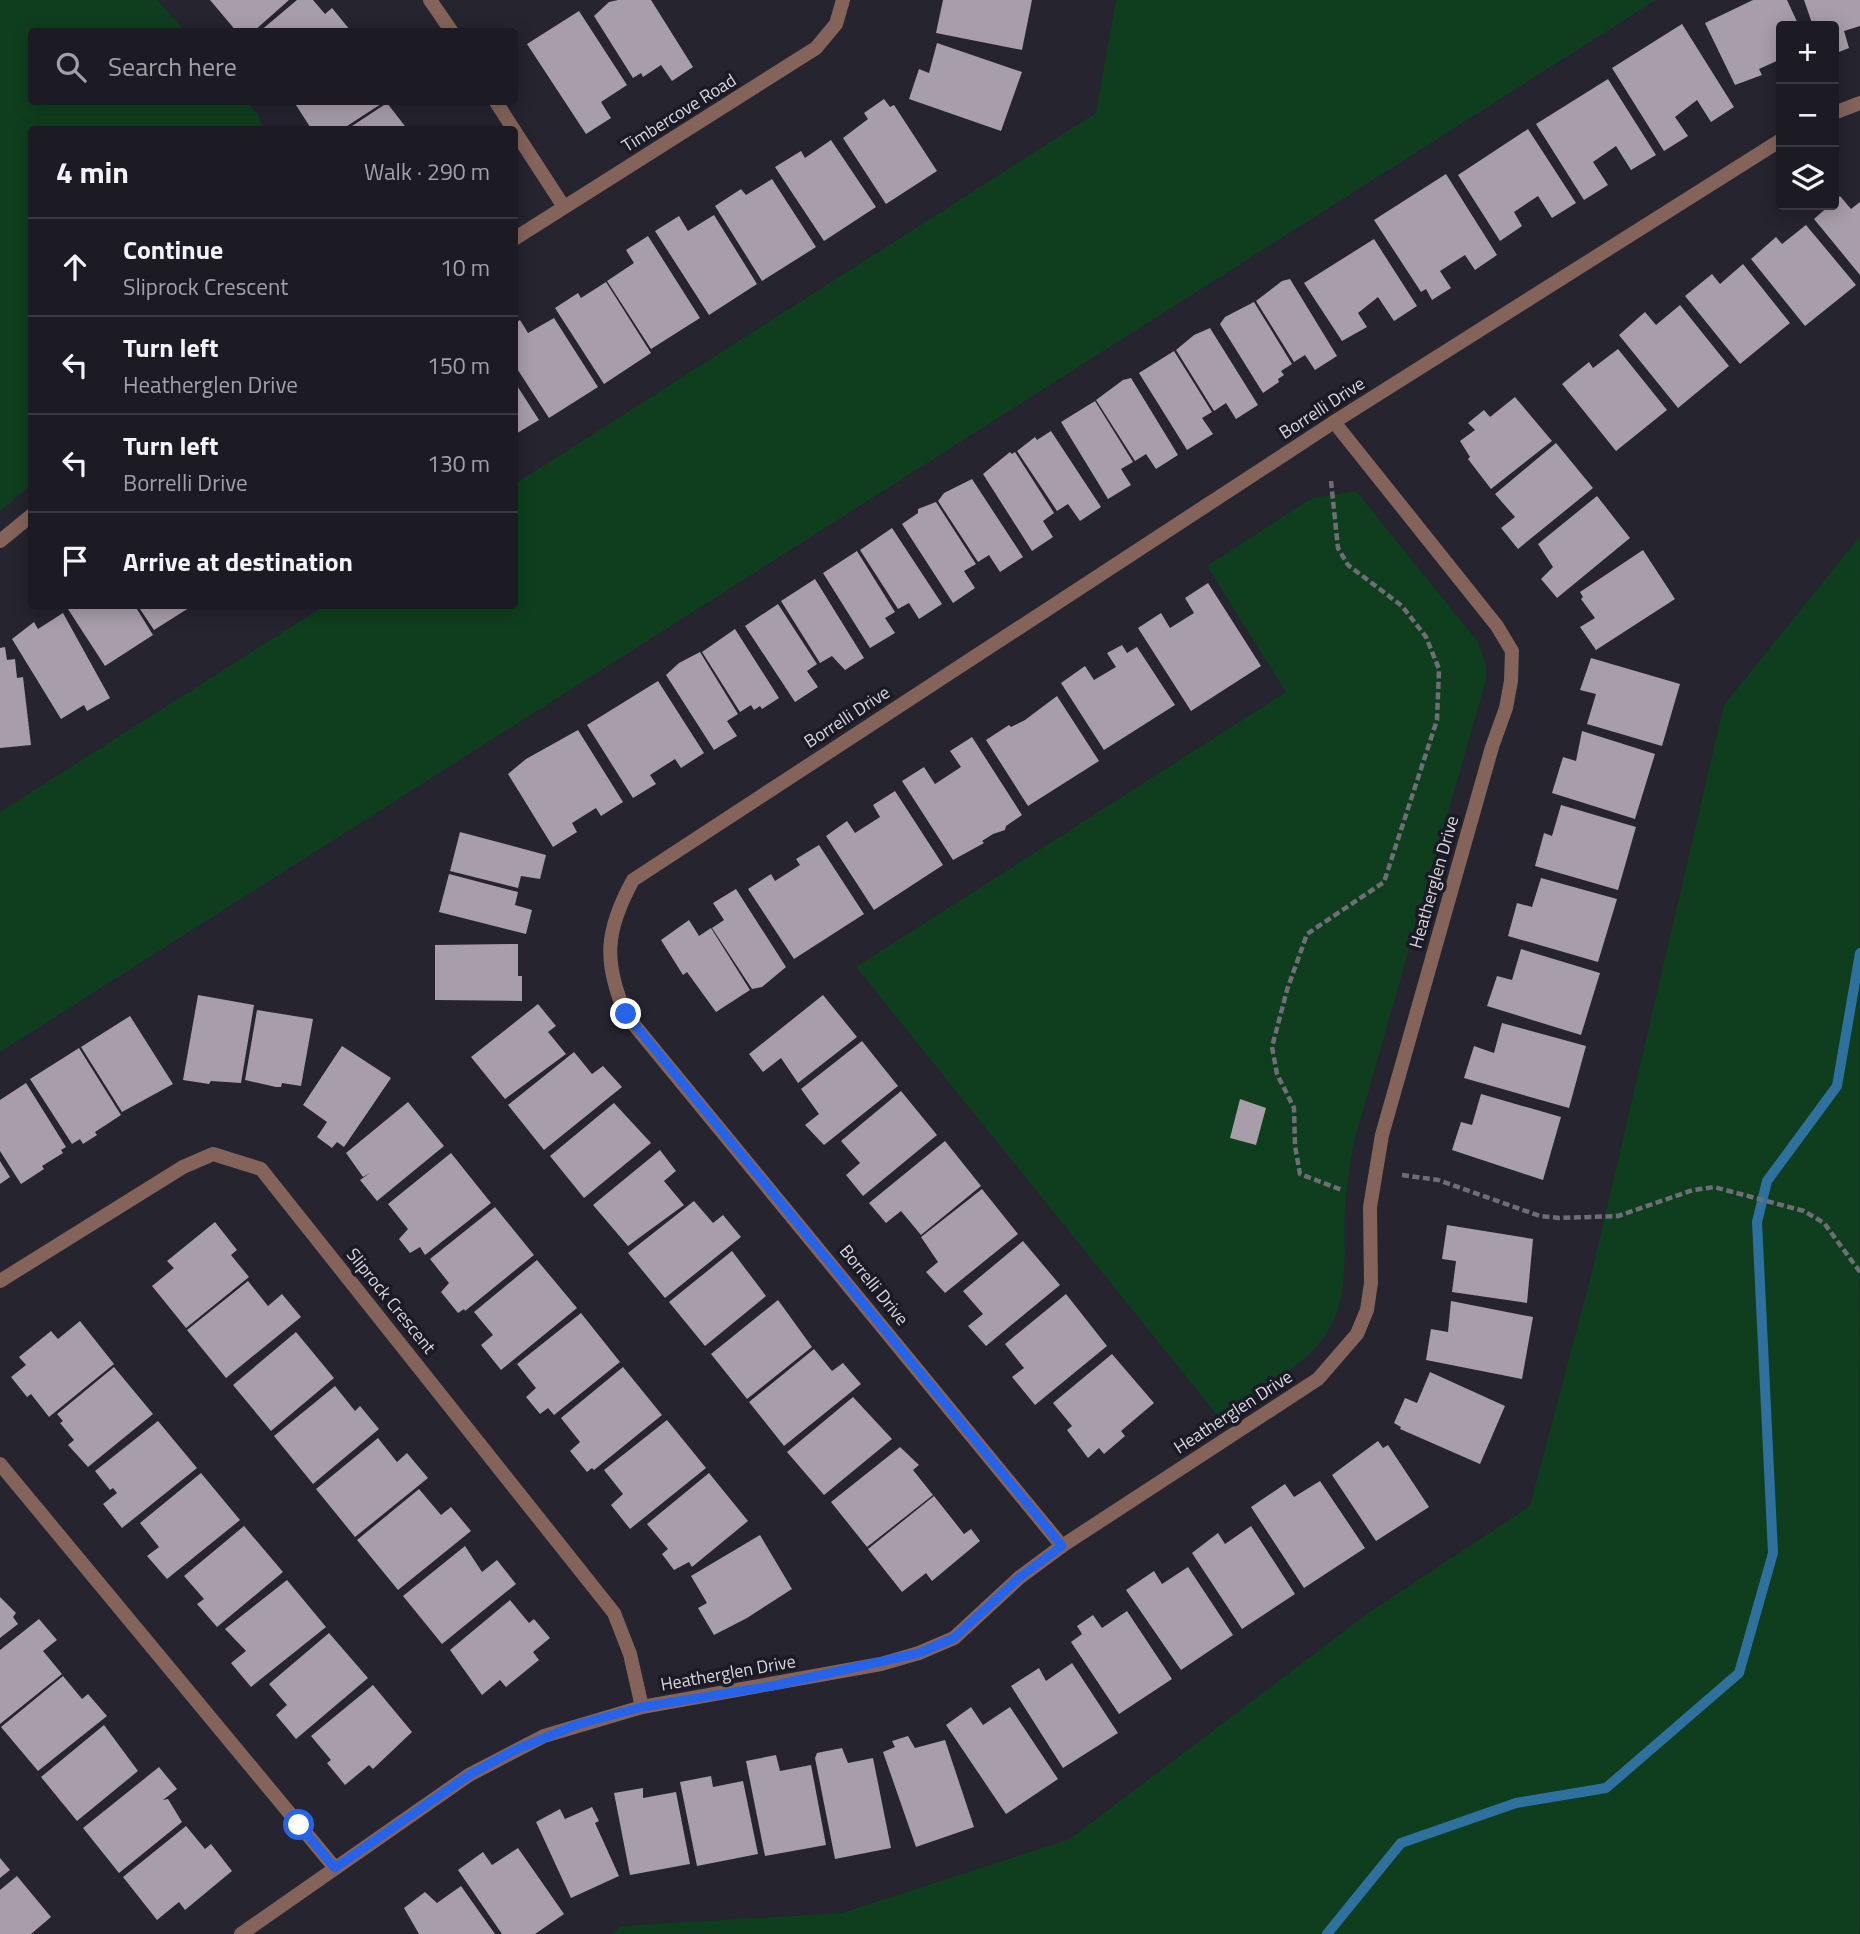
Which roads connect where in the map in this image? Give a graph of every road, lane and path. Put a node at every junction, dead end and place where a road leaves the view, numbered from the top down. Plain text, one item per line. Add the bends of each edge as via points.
1 (430, 0) edge
2 (843, 0) edge
3 (449, 28) edge
4 (1860, 103) edge
5 (498, 105) edge
6 (1839, 111) edge
7 (511, 126) edge
8 (518, 136) edge
9 (1776, 143) edge
10 (564, 207) junction
11 (518, 236) edge
12 (1335, 422) junction
13 (1331, 481) dead end
14 (28, 518) edge
15 (0, 541) edge
16 (1402, 1175) dead end
17 (1342, 1190) dead end
18 (1860, 1272) edge
19 (0, 1280) edge
20 (0, 1464) edge
21 (1062, 1546) junction
22 (642, 1707) junction
23 (335, 1868) junction
24 (240, 1934) edge

1 - 3 street
2 - 10 street, Timbercove Road via 836,24 816,48
4 - 6 street
5 - 7 street
8 - 10 street
9 - 12 street, Borrelli Drive
10 - 11 street, Timbercove Road
12 - 21 street, Heatherglen Drive via 1512,651 1506,708 1382,1135 1370,1208 1367,1310 1356,1334 1318,1379
12 - 21 street, Borrelli Drive via 632,880 615,911 608,947 612,982 626,1014
13 - 17 path via 1338,548 1348,565 1402,606 1426,637 1439,669 1437,719 1384,883 1307,934 1272,1047 1277,1074 1294,1108 1300,1174
14 - 15 street
16 - 18 path via 1438,1180 1540,1216 1559,1218 1618,1216 1693,1190 1714,1188 1804,1211 1824,1223
19 - 22 street, Sliprock Crescent via 183,1167 213,1154 261,1169 614,1613 630,1654
20 - 23 street
21 - 22 street, Heatherglen Drive via 1020,1577 954,1638 919,1653 772,1686
22 - 23 street, Heatherglen Drive via 576,1725 515,1750 469,1775
23 - 24 street, Heatherglen Drive

